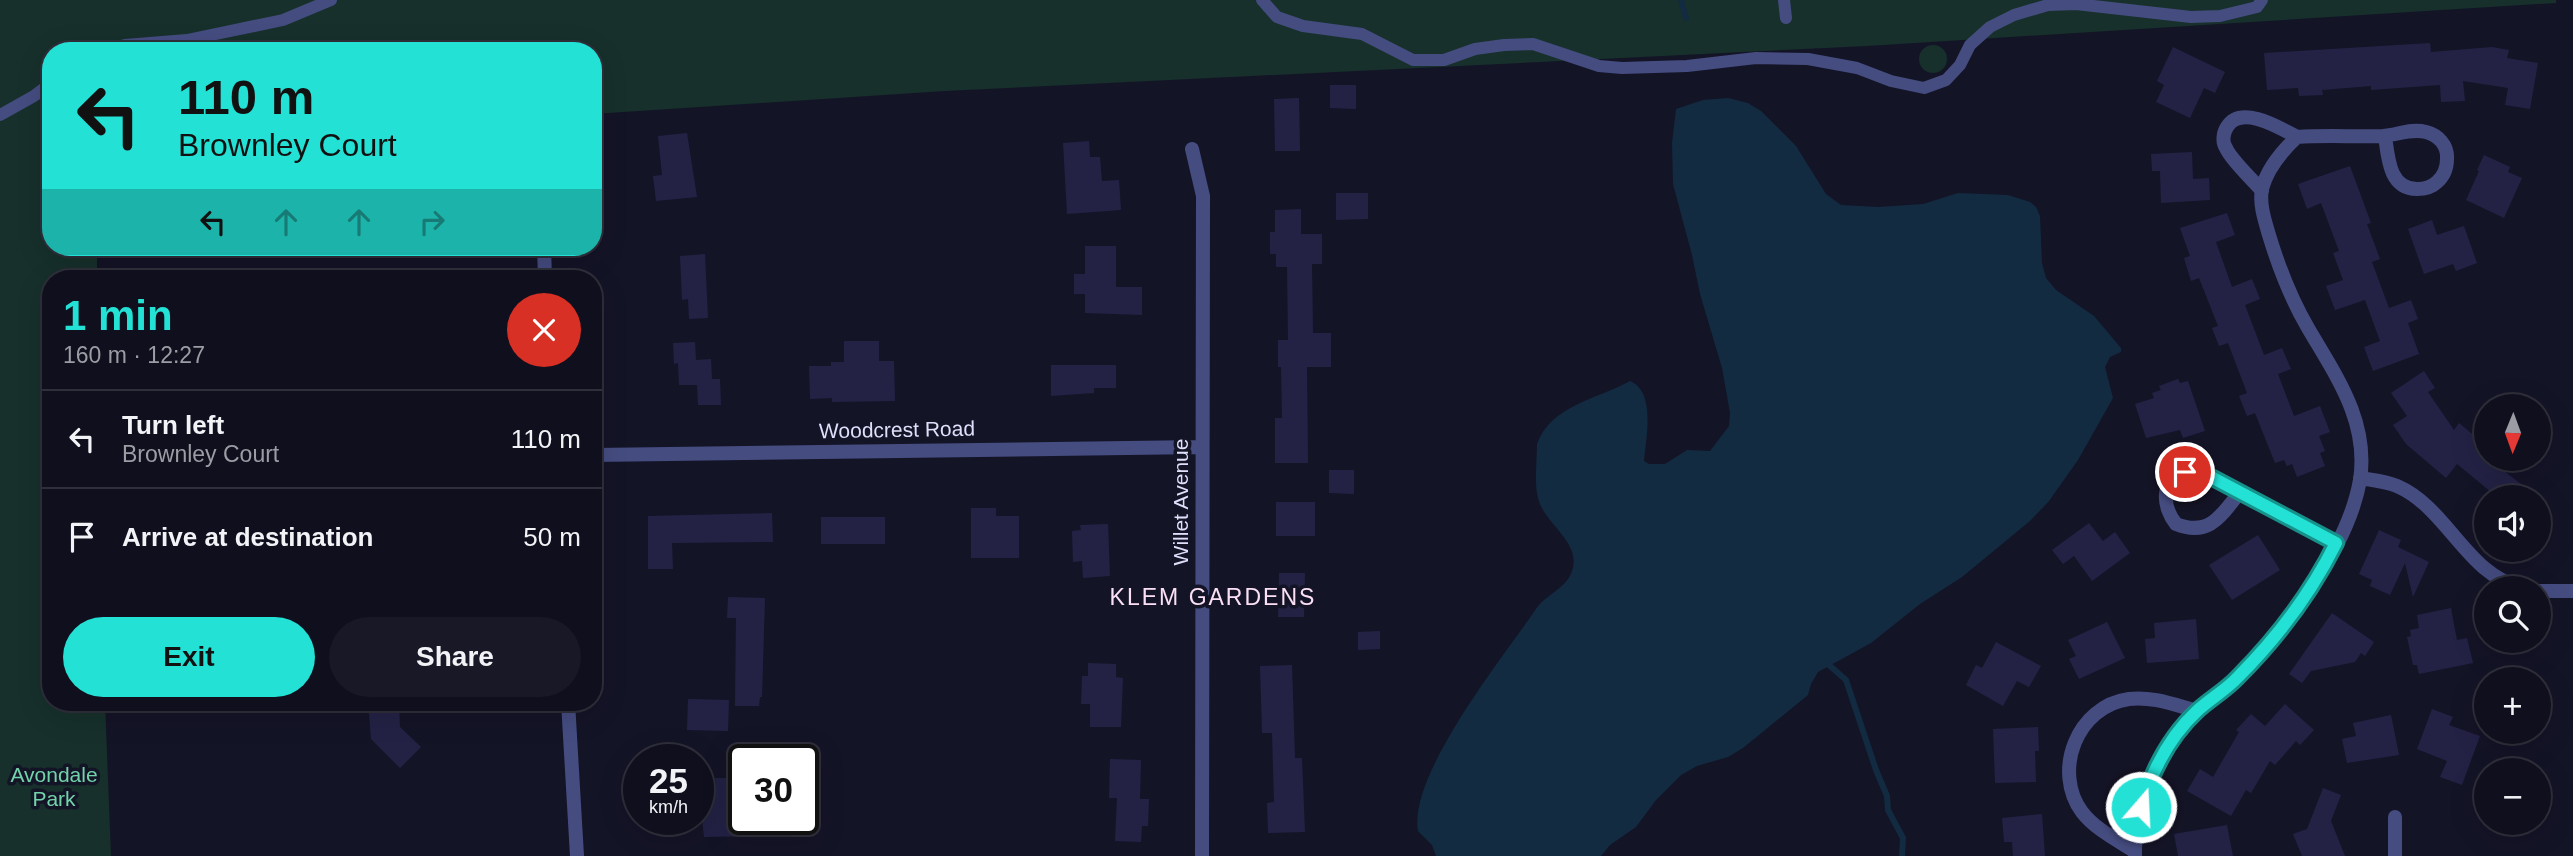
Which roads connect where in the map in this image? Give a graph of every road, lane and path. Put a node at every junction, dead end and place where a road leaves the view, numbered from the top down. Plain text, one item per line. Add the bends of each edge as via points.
1 (331, 0) edge
2 (1262, 0) edge
3 (1784, 0) edge
4 (2262, 0) edge
5 (1786, 18) dead end
6 (162, 42) edge
7 (42, 90) edge
8 (0, 116) edge
9 (2385, 136) junction
10 (2297, 137) junction
11 (1192, 149) dead end
12 (2262, 191) junction
13 (1201, 447) junction
14 (602, 455) edge
15 (2360, 478) junction
16 (2239, 493) junction
17 (2336, 543) junction
18 (2495, 576) edge
19 (2573, 590) edge
20 (2551, 591) edge
21 (569, 711) edge
22 (2198, 711) junction
23 (2395, 817) dead end
24 (2134, 854) edge
25 (577, 856) edge
26 (1202, 856) edge
27 (2395, 856) edge

1 - 6 lane via 284,20
2 - 4 lane via 1277,17 1303,26 1362,34 1413,60 1444,60 1475,49 1533,44 1599,66 1622,68 1756,58 1808,59 1924,88 1946,80 1970,45 1990,27 2048,5 2191,17 2220,16 2257,7
3 - 5 lane
7 - 8 lane
9 - 9 street via 2415,130 2437,137 2448,153 2442,177 2423,189 2405,187 2388,161
9 - 10 street
10 - 12 street via 2276,160
10 - 12 street via 2245,117 2233,119 2225,128 2225,148
11 - 13 street, Willet Avenue via 1203,196
12 - 15 street via 2266,223 2291,296 2353,410 2361,452
13 - 14 street, Woodcrest Road
13 - 26 street, Willet Avenue
15 - 17 street
15 - 18 street via 2397,486 2418,498
16 - 16 street via 2199,473 2185,472 2168,487 2166,508 2176,524 2197,529 2210,525
16 - 17 street
17 - 22 street via 2293,615 2236,679
19 - 20 street
21 - 25 street
22 - 24 street via 2175,735 2158,763 2137,822
22 - 24 street via 2143,698 2126,699 2096,712 2072,746 2069,784 2074,799 2098,827
23 - 27 street

